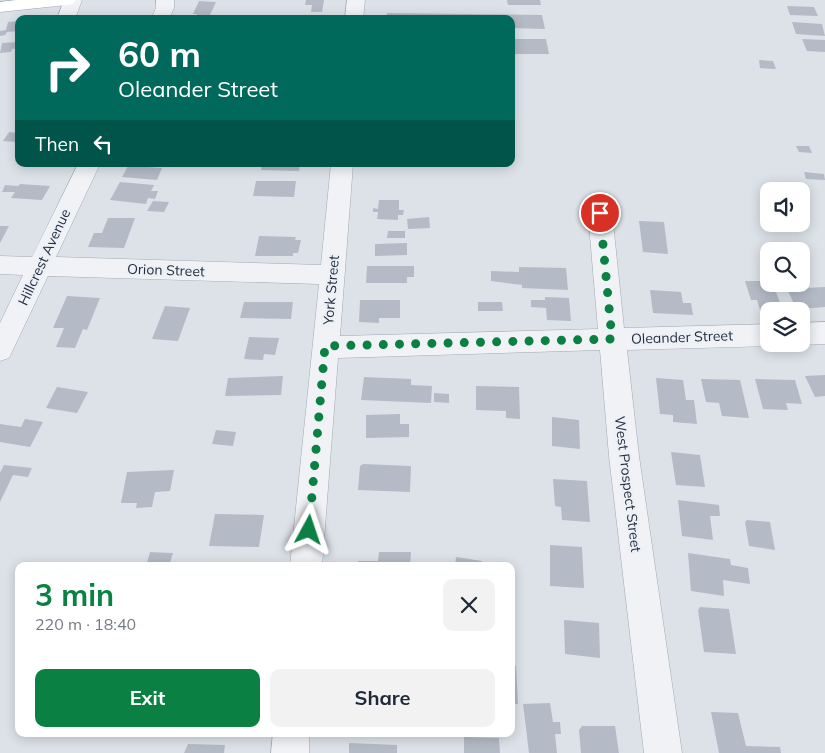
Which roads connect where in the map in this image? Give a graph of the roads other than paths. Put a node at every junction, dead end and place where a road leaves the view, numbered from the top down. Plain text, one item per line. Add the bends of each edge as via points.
1 (73, 0) edge
2 (165, 0) edge
3 (356, 0) edge
4 (0, 7) edge
5 (66, 12) edge
6 (162, 15) edge
7 (354, 15) edge
8 (88, 167) edge
9 (342, 167) edge
10 (600, 213) dead end
11 (0, 265) edge
12 (40, 267) junction
13 (332, 275) junction
14 (825, 333) edge
15 (810, 334) edge
16 (760, 335) edge
17 (612, 339) junction
18 (325, 346) junction
19 (0, 350) edge
20 (306, 562) edge
21 (291, 737) edge
22 (290, 753) edge
23 (663, 753) edge

1 - 5 street
2 - 6 street
3 - 7 street
4 - 5 main road
8 - 12 street, Hillcrest Avenue
9 - 13 street, York Street
10 - 17 street, West Prospect Street
11 - 12 street, Orion Street
12 - 13 street, Orion Street
12 - 19 street, Hillcrest Avenue
13 - 18 street, York Street
14 - 15 street
16 - 17 street, Oleander Street
17 - 18 street, Oleander Street
17 - 23 street, West Prospect Street
18 - 20 street, York Street
21 - 22 street

